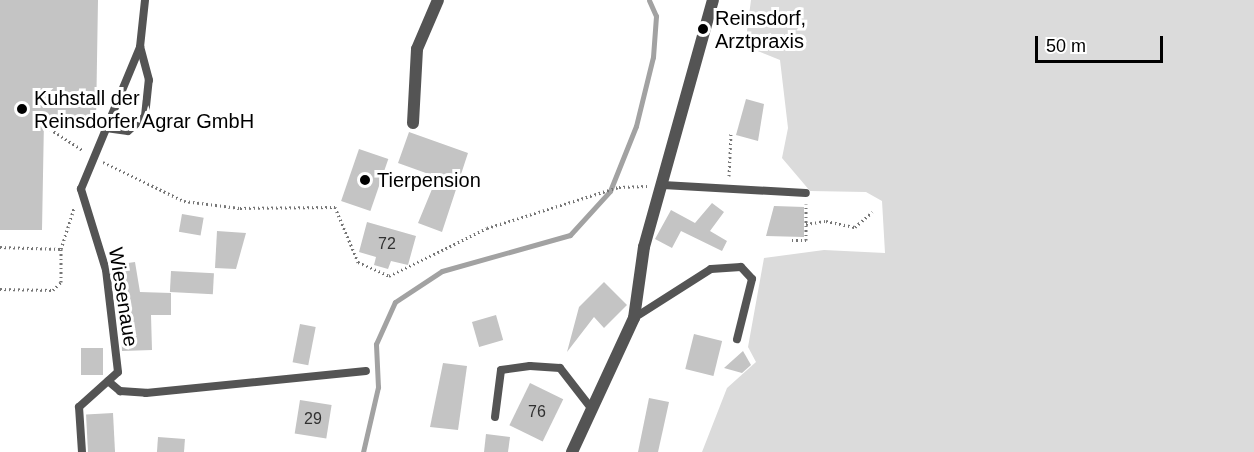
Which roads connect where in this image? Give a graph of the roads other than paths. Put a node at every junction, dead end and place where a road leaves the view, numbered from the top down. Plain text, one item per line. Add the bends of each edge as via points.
1 (145, 0) edge
2 (438, 0) edge
3 (713, 0) edge
4 (140, 47) junction
5 (413, 123) dead end
6 (106, 128) junction
7 (663, 185) junction
8 (806, 193) road end
9 (634, 318) junction
10 (737, 339) dead end
11 (366, 371) dead end
12 (108, 381) junction
13 (591, 408) junction
14 (495, 417) dead end
15 (82, 452) edge
16 (572, 452) edge

1 - 4 lane
2 - 5 street via 417,49
3 - 7 street
4 - 6 lane
4 - 6 lane via 149,80 146,116 128,131
6 - 12 lane, Wiesenaue via 81,189 106,270 118,372
7 - 8 lane
7 - 9 street via 644,247
9 - 10 lane via 711,269 741,267 752,279
9 - 13 street
11 - 12 lane via 146,393 120,391
12 - 15 lane via 79,407
13 - 14 lane via 560,368 530,366 501,370
13 - 16 street

